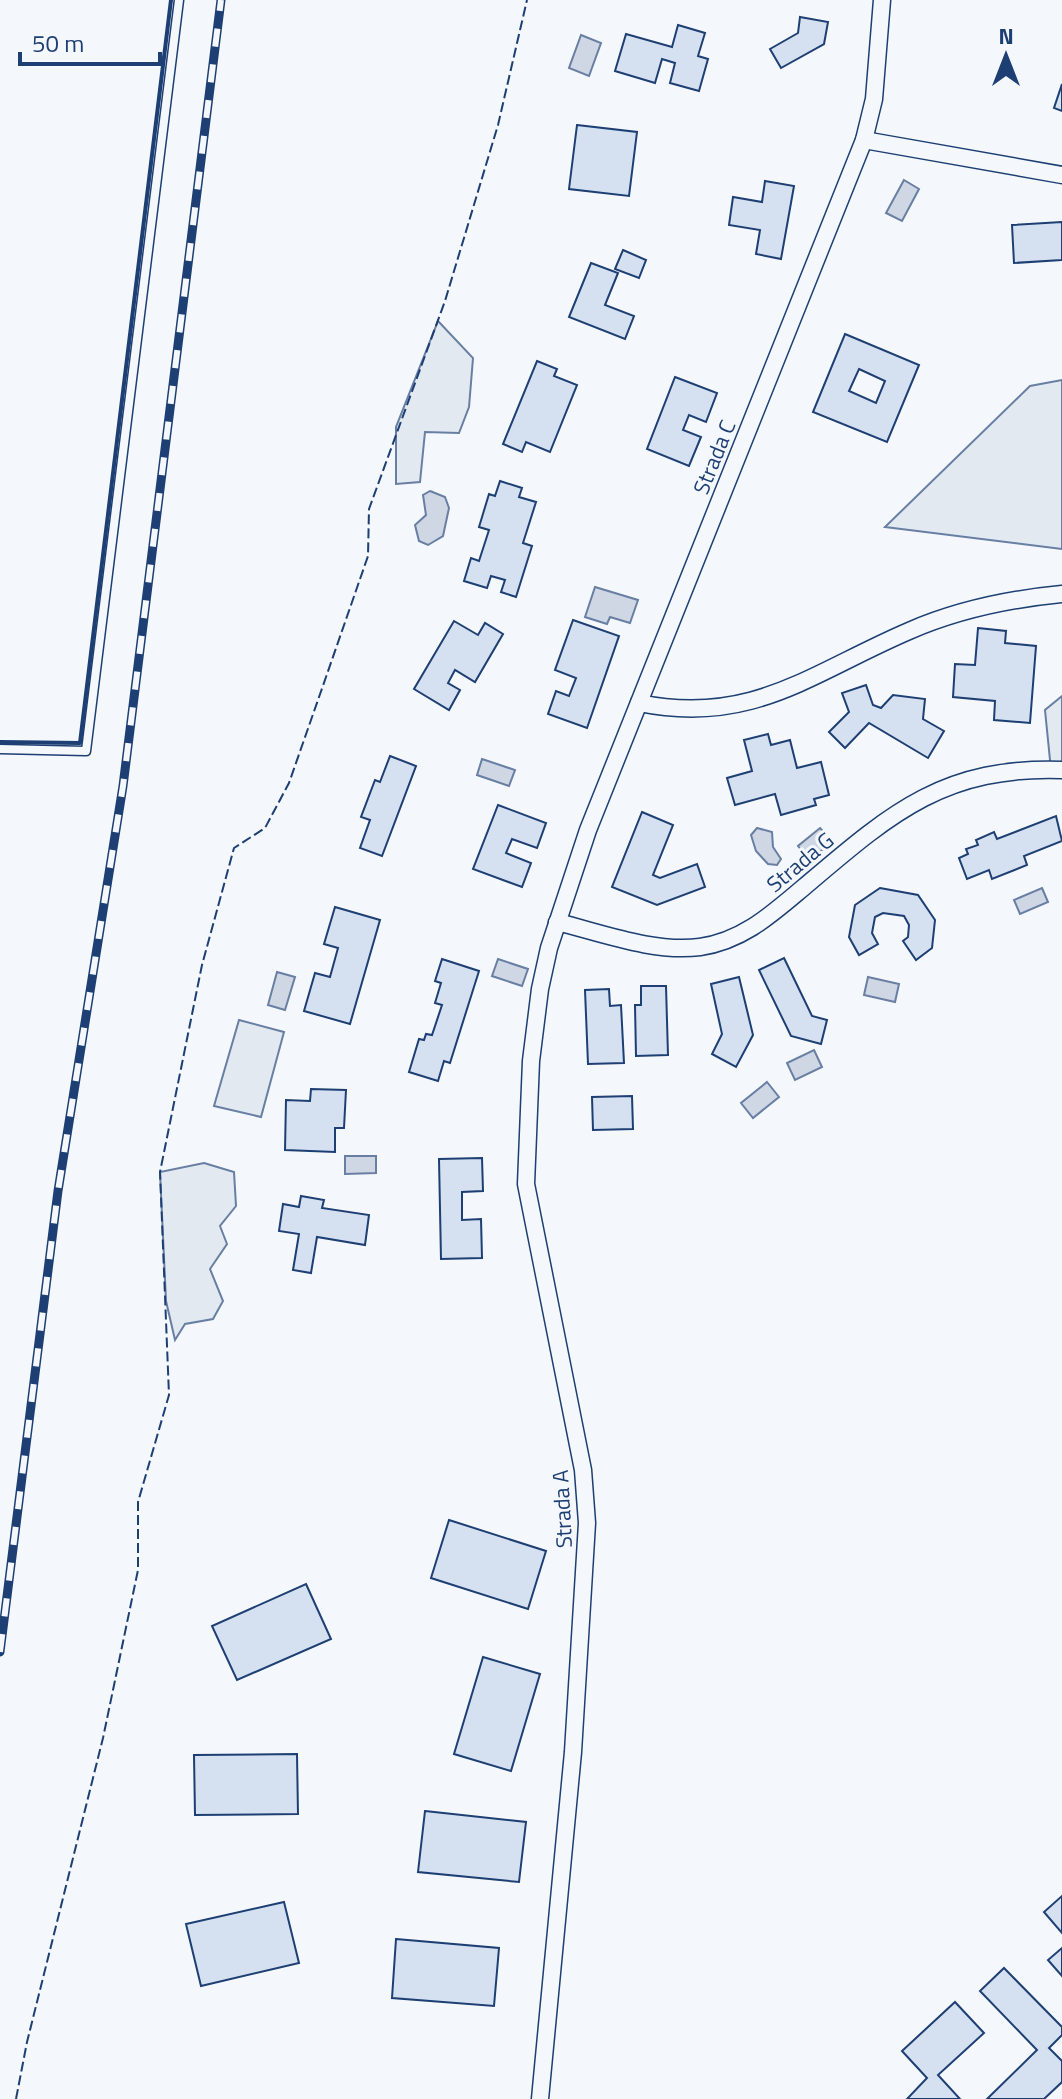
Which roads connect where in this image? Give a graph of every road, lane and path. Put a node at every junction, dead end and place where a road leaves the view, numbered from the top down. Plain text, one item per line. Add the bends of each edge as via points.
1 (179, 0) edge
2 (882, 0) edge
3 (864, 140) junction
4 (1062, 175) edge
5 (1062, 594) edge
6 (639, 703) junction
7 (0, 749) edge
8 (1062, 770) edge
9 (557, 922) junction
10 (540, 2099) edge

1 - 7 lane via 86,751
2 - 3 street, Strada C via 874,99
3 - 4 street
3 - 6 street, Strada C
5 - 6 street via 1008,601 934,621 783,692 747,703 686,709
6 - 9 street, Strada C
8 - 9 street, Strada G via 979,776 927,795 891,816 766,919 725,941 671,947
9 - 10 street, Strada A via 537,1005 525,1168 531,1223 583,1470 587,1533 573,1752

